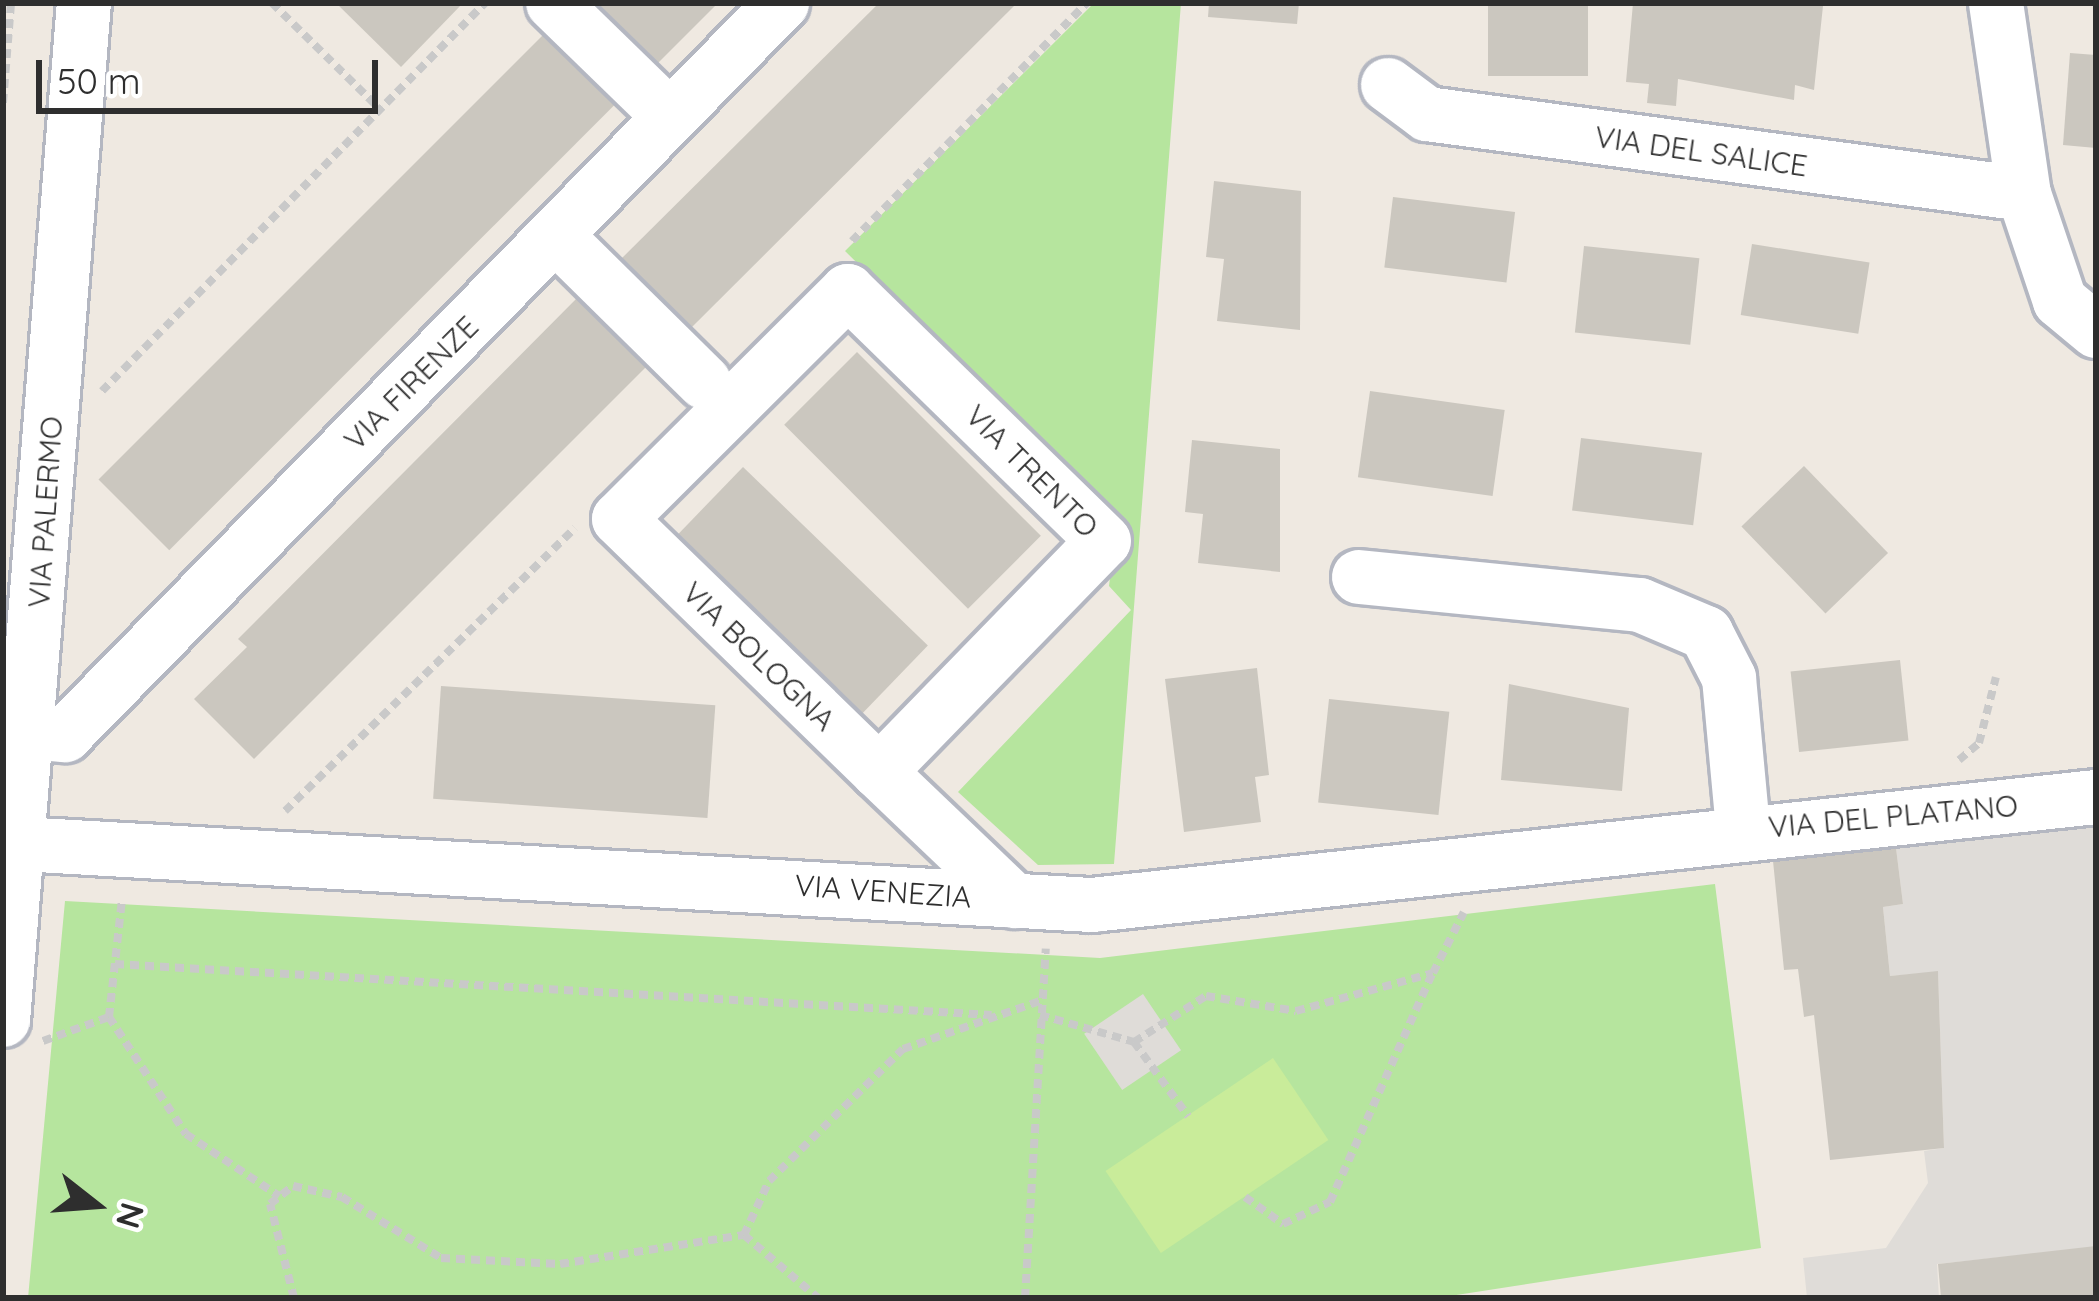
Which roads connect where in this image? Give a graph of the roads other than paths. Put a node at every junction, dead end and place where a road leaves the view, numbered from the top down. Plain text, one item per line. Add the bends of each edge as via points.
1 (84, 3) edge
2 (553, 3) edge
3 (782, 3) edge
4 (1996, 3) edge
5 (1388, 85) dead end
6 (669, 116) junction
7 (2024, 194) junction
8 (556, 236) junction
9 (2096, 331) edge
10 (717, 394) junction
11 (1359, 577) dead end
12 (28, 732) junction
13 (879, 772) junction
14 (2096, 797) edge
15 (1743, 830) junction
16 (20, 844) junction
17 (1032, 903) junction
18 (11, 1032) edge

1 - 12 street, VIA PALERMO
2 - 6 street
3 - 6 street, VIA FIRENZE
4 - 7 street
5 - 7 street, VIA DEL SALICE via 1427,114
6 - 8 street, VIA FIRENZE
7 - 9 street via 2060,302
8 - 10 street
8 - 12 street, VIA FIRENZE via 64,735
10 - 13 street, VIA BOLOGNA via 619,519
10 - 13 street, VIA TRENTO via 848,292 1104,541
11 - 15 street, VIA DEL PLATANO via 1640,605 1706,632 1729,678
12 - 16 street, VIA PALERMO
13 - 17 street, VIA BOLOGNA
14 - 15 street, VIA DEL PLATANO
15 - 17 street, VIA VENEZIA
16 - 17 street, VIA VENEZIA
16 - 18 street, VIA PALERMO

